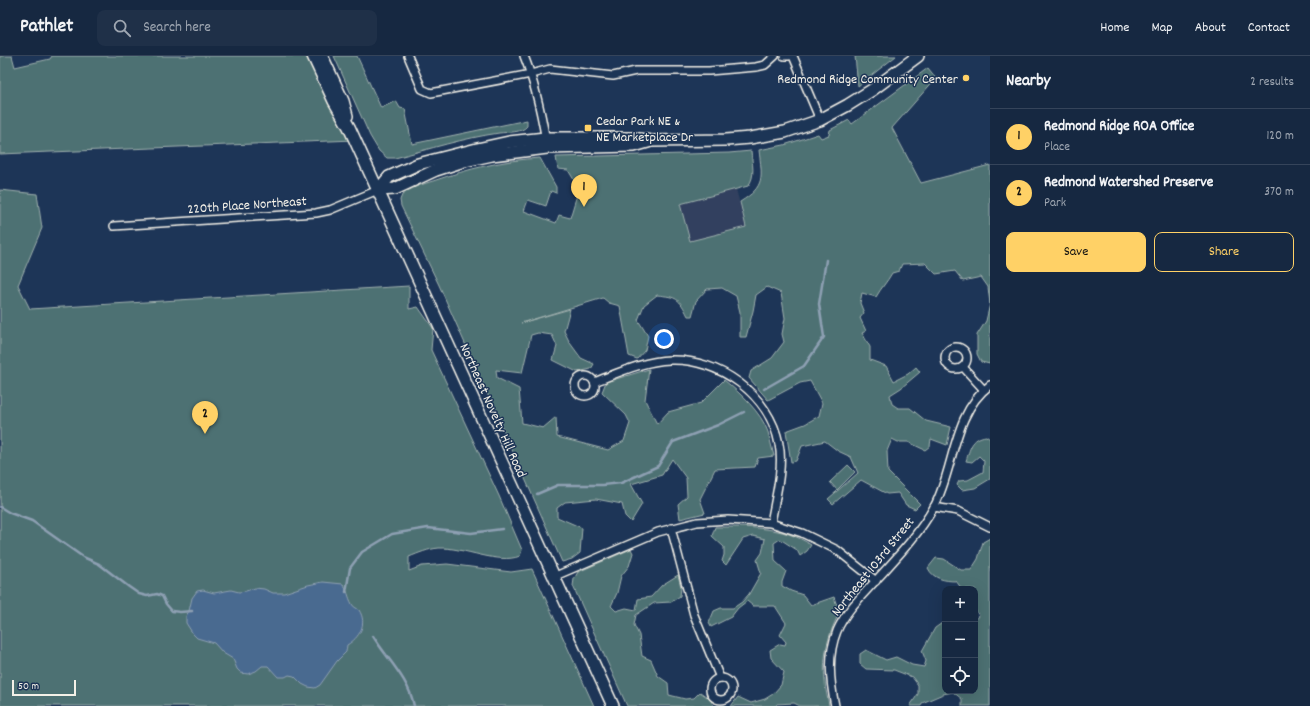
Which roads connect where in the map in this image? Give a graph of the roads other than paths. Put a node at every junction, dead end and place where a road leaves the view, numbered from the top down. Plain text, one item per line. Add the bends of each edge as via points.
1 (313, 56) edge
2 (322, 56) edge
3 (408, 56) edge
4 (524, 56) edge
5 (775, 56) edge
6 (784, 56) edge
7 (789, 56) edge
8 (793, 56) edge
9 (918, 56) edge
10 (531, 74) junction
11 (820, 120) junction
12 (349, 126) junction
13 (546, 143) junction
14 (378, 190) junction
15 (114, 226) dead end
16 (963, 367) dead end
17 (594, 382) dead end
18 (990, 385) edge
19 (984, 390) junction
20 (934, 507) junction
21 (770, 523) junction
22 (990, 527) edge
23 (671, 528) junction
24 (553, 577) junction
25 (876, 580) junction
26 (720, 678) dead end
27 (612, 706) edge
28 (835, 706) edge

1 - 12 main road, Northeast Novelty Hill Road
2 - 12 main road, Northeast Novelty Hill Road via 343,101
3 - 10 street via 422,89 432,93
4 - 10 street
5 - 10 street via 765,65 715,71 636,71 614,76 550,69
6 - 7 street
8 - 11 street
9 - 11 main road via 872,90
10 - 13 street
11 - 13 main road via 790,130 750,138 651,141 633,138
12 - 14 main road, Northeast Novelty Hill Road
13 - 14 main road via 509,142 418,164 389,177
14 - 15 street, 220th Place Northeast via 330,210 316,213
14 - 24 main road, Northeast Novelty Hill Road
16 - 19 street
17 - 21 street via 639,365 670,360 717,369 737,382 757,400 770,419 779,445 781,463
18 - 19 street, Northeast 103rd Street
19 - 20 street, Northeast 103rd Street via 972,405 958,433 949,468
20 - 22 street via 958,511
20 - 25 street, Northeast 103rd Street via 905,549
21 - 23 street via 728,520 697,522
21 - 25 street via 802,533 837,550
23 - 24 street via 646,536
23 - 26 street via 694,615
24 - 27 main road, Northeast Novelty Hill Road
25 - 28 street, Northeast 103rd Street via 856,602 837,631 830,663

